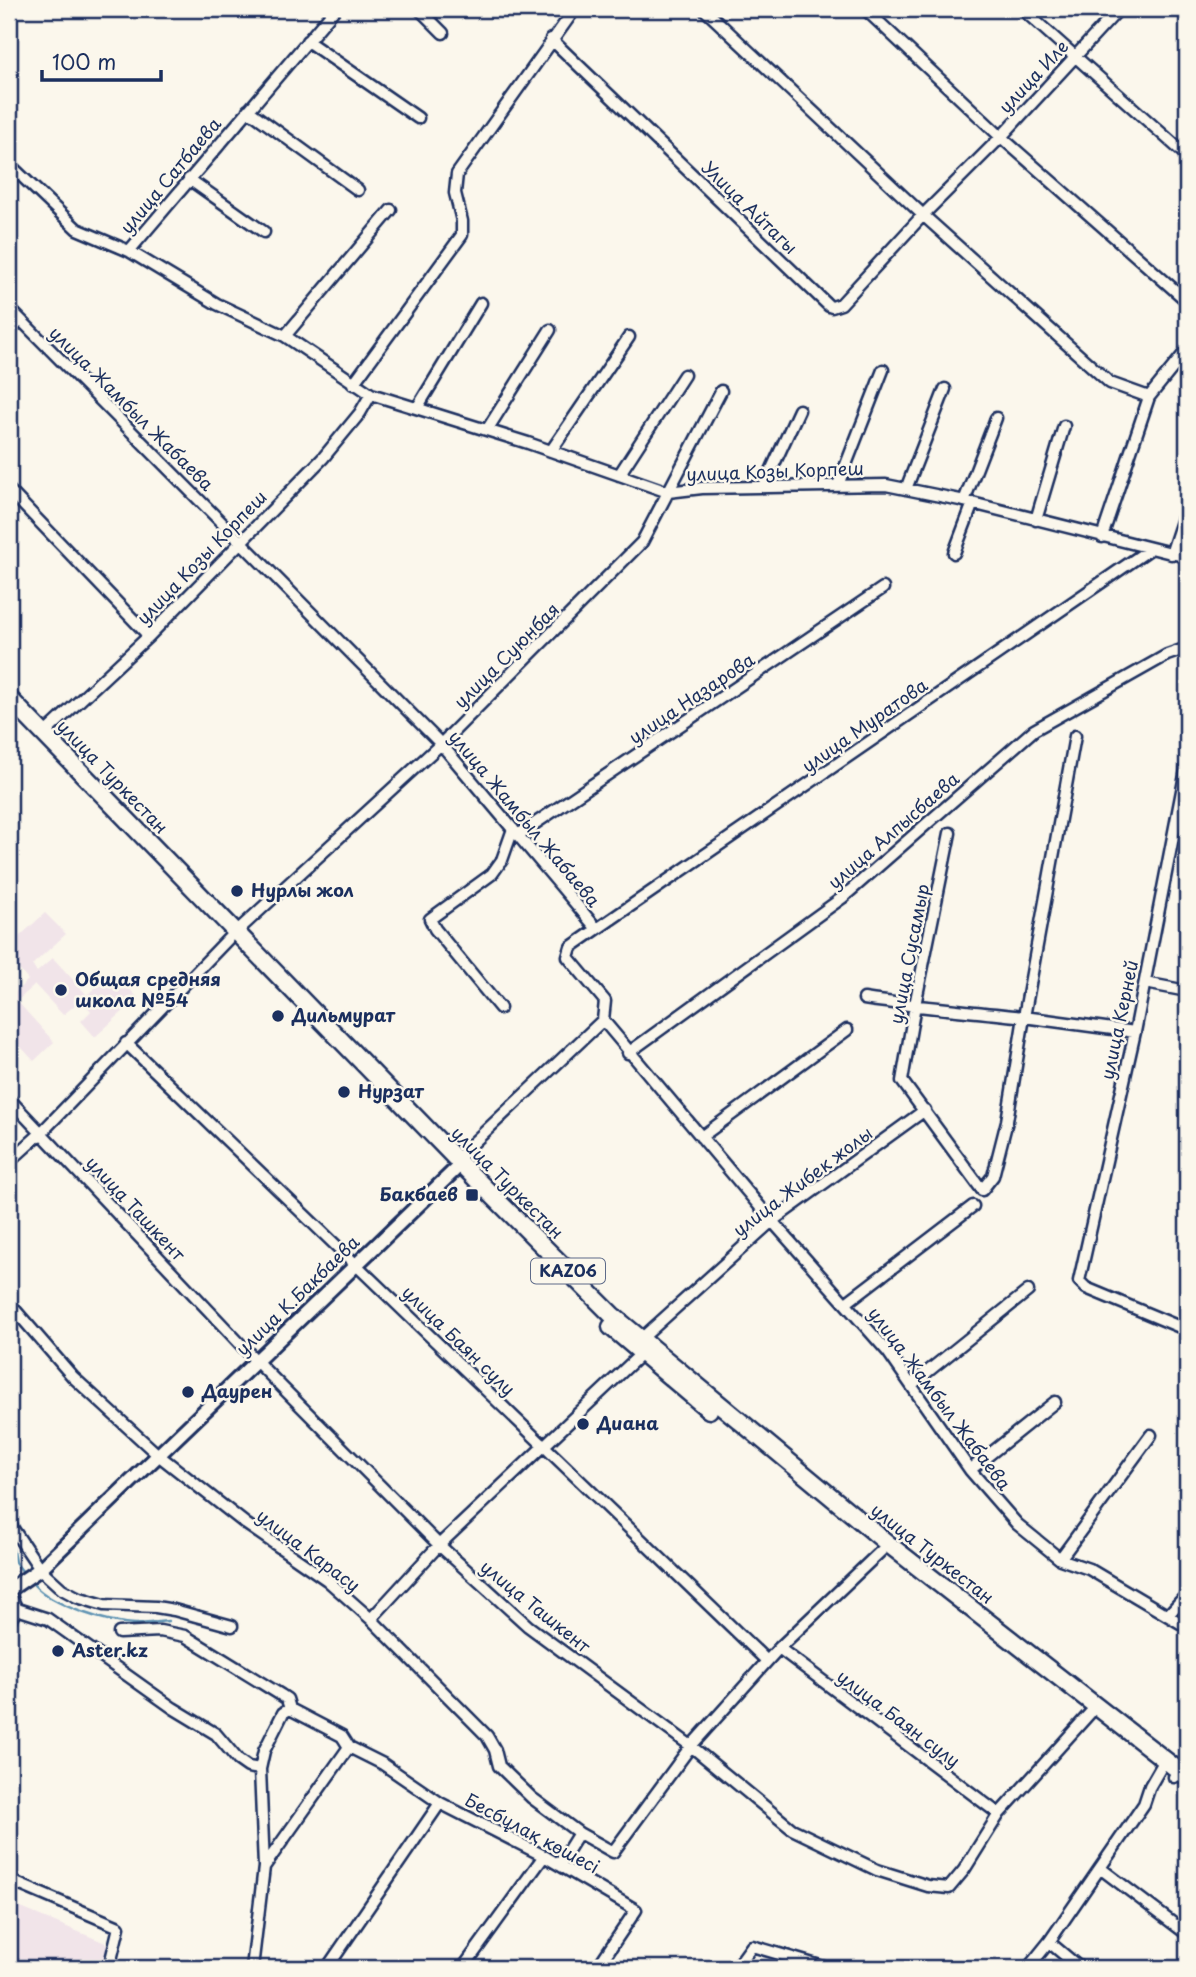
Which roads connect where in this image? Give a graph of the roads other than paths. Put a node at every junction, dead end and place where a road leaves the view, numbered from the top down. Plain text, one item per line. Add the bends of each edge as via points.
1 (335, 9) edge
2 (419, 9) edge
3 (575, 9) edge
4 (704, 9) edge
5 (865, 9) edge
6 (1022, 9) edge
7 (1119, 9) edge
8 (443, 33) dead end
9 (551, 39) junction
10 (307, 41) junction
11 (1075, 57) junction
12 (248, 110) junction
13 (418, 118) dead end
14 (1001, 137) junction
15 (1187, 156) edge
16 (9, 164) edge
17 (189, 179) junction
18 (358, 190) dead end
19 (391, 210) dead end
20 (923, 215) junction
21 (264, 232) dead end
22 (129, 251) junction
23 (1187, 301) edge
24 (481, 303) dead end
25 (9, 308) edge
26 (20, 321) junction
27 (550, 330) dead end
28 (9, 331) edge
29 (285, 336) junction
30 (629, 337) dead end
31 (1187, 351) edge
32 (883, 370) dead end
33 (684, 376) dead end
34 (354, 384) junction
35 (945, 388) dead end
36 (721, 391) dead end
37 (371, 394) junction
38 (1149, 397) junction
39 (416, 408) junction
40 (799, 410) dead end
41 (996, 418) dead end
42 (1064, 426) dead end
43 (486, 430) junction
44 (551, 451) junction
45 (619, 475) junction
46 (838, 485) junction
47 (764, 486) junction
48 (906, 489) junction
49 (9, 490) edge
50 (668, 492) junction
51 (968, 502) junction
52 (1187, 506) edge
53 (1036, 520) junction
54 (1102, 537) junction
55 (239, 541) junction
56 (1150, 549) junction
57 (954, 553) dead end
58 (1171, 554) junction
59 (1187, 557) edge
60 (883, 588) dead end
61 (149, 636) junction
62 (1187, 648) edge
63 (9, 698) edge
64 (9, 714) edge
65 (44, 734) junction
66 (1075, 736) dead end
67 (441, 744) junction
68 (1187, 765) edge
69 (515, 832) junction
70 (950, 833) dead end
71 (597, 929) junction
72 (232, 936) junction
73 (1145, 983) junction
74 (1187, 991) edge
75 (864, 999) dead end
76 (915, 1005) junction
77 (500, 1008) dead end
78 (1024, 1017) junction
79 (603, 1020) junction
80 (847, 1030) dead end
81 (1135, 1032) junction
82 (126, 1044) junction
83 (628, 1053) junction
84 (9, 1099) edge
85 (925, 1110) junction
86 (41, 1133) junction
87 (701, 1138) junction
88 (9, 1162) edge
89 (458, 1168) junction
90 (973, 1206) dead end
91 (772, 1221) junction
92 (357, 1264) junction
93 (1028, 1291) dead end
94 (9, 1303) edge
95 (846, 1303) junction
96 (1187, 1328) edge
97 (641, 1346) junction
98 (256, 1360) junction
99 (911, 1385) junction
100 (1055, 1402) dead end
101 (1151, 1435) dead end
102 (542, 1446) junction
103 (157, 1454) junction
104 (970, 1471) junction
105 (9, 1523) edge
106 (439, 1545) junction
107 (881, 1551) junction
108 (1060, 1559) junction
109 (40, 1569) junction
110 (9, 1590) edge
111 (1187, 1594) edge
112 (9, 1596) edge
113 (17, 1609) junction
114 (1168, 1615) junction
115 (371, 1619) junction
116 (9, 1622) edge
117 (232, 1626) dead end
118 (1187, 1627) edge
119 (118, 1633) dead end
120 (779, 1648) junction
121 (767, 1661) junction
122 (290, 1709) junction
123 (1090, 1713) junction
124 (691, 1746) junction
125 (349, 1747) junction
126 (1163, 1764) junction
127 (260, 1769) junction
128 (1182, 1771) edge
129 (1187, 1788) edge
130 (440, 1803) junction
131 (999, 1814) junction
132 (579, 1833) junction
133 (544, 1856) junction
134 (559, 1865) junction
135 (264, 1867) junction
136 (1100, 1868) junction
137 (9, 1880) edge
138 (1187, 1934) edge
139 (1049, 1942) junction
140 (109, 1968) edge
141 (252, 1968) edge
142 (327, 1968) edge
143 (463, 1968) edge
144 (597, 1968) edge
145 (736, 1968) edge
146 (827, 1968) edge
147 (1028, 1968) edge
148 (1080, 1968) edge

1 - 10 street, улица Сатбаева
2 - 8 street
3 - 9 street
4 - 20 street
5 - 14 street
6 - 11 street
7 - 11 street, улица Иле
9 - 20 street, Улица Айтагы via 829,306 841,304
9 - 34 street via 457,174 461,235
10 - 12 street, улица Сатбаева
10 - 13 street
11 - 14 street, улица Иле
11 - 15 street
12 - 17 street, улица Сатбаева
12 - 18 street
14 - 20 street, Улица Айтагы
14 - 23 street
16 - 22 street, улица Сатбаева via 76,229
17 - 21 street
17 - 22 street, улица Сатбаева
19 - 29 street
20 - 38 street via 1110,383
22 - 29 street, улица Козы Корпеш via 217,304
24 - 39 street
25 - 26 street, улица Жамбыл Жабаева
26 - 28 street
26 - 55 street, улица Жамбыл Жабаева
27 - 43 street
29 - 34 street, улица Козы Корпеш
30 - 44 street
31 - 38 street
32 - 46 street
33 - 45 street
34 - 37 street, улица Козы Корпеш
35 - 48 street
36 - 50 street, улица Суюнбая
37 - 39 street, улица Козы Корпеш
37 - 55 street, улица Козы Корпеш via 323,458
38 - 54 street
39 - 43 street, улица Козы Корпеш
40 - 47 street
41 - 51 street
42 - 53 street
43 - 44 street, улица Козы Корпеш
44 - 45 street, улица Козы Корпеш
45 - 50 street, улица Козы Корпеш
46 - 47 street, улица Козы Корпеш
46 - 48 street, улица Козы Корпеш
47 - 50 street, улица Козы Корпеш
48 - 51 street, улица Козы Корпеш
49 - 61 street
50 - 67 street, улица Суюнбая via 642,541
51 - 53 street, улица Козы Корпеш
51 - 57 street
52 - 58 street
53 - 54 street, улица Козы Корпеш
54 - 56 street, улица Козы Корпеш
55 - 61 street, улица Козы Корпеш
55 - 67 street, улица Жамбыл Жабаева
56 - 58 street, улица Козы Корпеш
56 - 71 street, улица Муратова
58 - 59 street, улица Козы Корпеш
60 - 69 street, улица Назарова
61 - 65 street, улица Козы Корпеш
62 - 83 street, улица Алпысбаева via 1034,730 842,898
63 - 65 highway, улица Туркестан / KАZ06
64 - 72 highway, улица Туркестан / KАZ06
65 - 72 highway, улица Туркестан / KАZ06
66 - 78 street
67 - 69 street, улица Жамбыл Жабаева
67 - 72 street, улица Суюнбая
68 - 73 street, улица Керней
69 - 71 street, улица Жамбыл Жабаева
69 - 77 street via 492,874 430,919
70 - 76 street, улица Сусамыр
71 - 79 street, улица Жамбыл Жабаева via 571,947 568,957 605,1001
72 - 82 street, улица Суюнбая
72 - 89 highway, улица Туркестан / KАZ06
73 - 74 street
73 - 81 street, улица Керней
75 - 76 street
76 - 78 street
76 - 85 street, улица Сусамыр via 902,1081
78 - 81 street
78 - 85 street via 1007,1121 993,1176 982,1190
79 - 83 street, улица Жамбыл Жабаева
79 - 89 street, улица К.Бакбаева via 472,1144
80 - 87 street
81 - 96 street, улица Керней via 1079,1280 1086,1289
82 - 86 street, улица Суюнбая
82 - 92 street, улица Баян сулу
83 - 87 street, улица Жамбыл Жабаева
84 - 86 street, улица Ташкент
85 - 91 street, улица Жибек жолы
86 - 88 street, улица Суюнбая
86 - 98 street, улица Ташкент
87 - 91 street, улица Жамбыл Жабаева
89 - 92 street, улица К.Бакбаева
89 - 97 highway, улица Туркестан / KАZ06
90 - 95 street
91 - 95 street, улица Жамбыл Жабаева
91 - 97 street, улица Жибек жолы
92 - 98 street, улица К.Бакбаева
92 - 102 street, улица Баян сулу
93 - 99 street
94 - 103 street, улица Карасу via 73,1377
95 - 99 street, улица Жамбыл Жабаева
97 - 102 street, улица Жибек жолы
97 - 107 highway, улица Туркестан / KАZ06
97 - 126 highway, улица Туркестан / KАZ06
98 - 103 street, улица К.Бакбаева
98 - 106 street, улица Ташкент
99 - 104 street, улица Жамбыл Жабаева
100 - 104 street
101 - 108 street
102 - 106 street, улица Жибек жолы
102 - 121 street, улица Баян сулу
103 - 109 street, улица К.Бакбаева
103 - 115 street, улица Карасу via 327,1580
104 - 108 street, улица Жамбыл Жабаева via 1017,1524
105 - 109 street
106 - 115 street, улица Жибек жолы
106 - 124 street, улица Ташкент via 528,1626
107 - 120 street
107 - 123 highway, улица Туркестан / KАZ06
108 - 114 street, улица Жамбыл Жабаева via 1089,1569
109 - 110 street, улица К.Бакбаева
109 - 117 street via 62,1589 90,1602 165,1609
111 - 114 street
112 - 113 street
113 - 116 street
113 - 127 street via 48,1619 216,1734 238,1760
114 - 118 street, улица Жамбыл Жабаева
115 - 132 street, улица Карасу via 487,1736 499,1766
119 - 122 street via 160,1631 185,1636 287,1699
120 - 121 street
120 - 131 street, улица Баян сулу
121 - 124 street
122 - 125 street via 342,1737
122 - 127 street via 283,1713
123 - 126 highway, улица Туркестан / KАZ06
123 - 131 street, улица Ташкент
124 - 131 street, улица Ташкент via 792,1829 877,1870 928,1886 948,1888 957,1880
124 - 132 street, улица Карасу via 613,1852
125 - 130 street
125 - 135 street
126 - 128 highway, улица Туркестан / KАZ06
126 - 136 street via 1144,1804
127 - 135 street
128 - 129 highway, улица Туркестан / KАZ06
130 - 133 street, Бесбұлақ көшесі
130 - 142 street, Бесбұлақ көшесі
132 - 134 street
133 - 134 street, Бесбұлақ көшесі
133 - 143 street
134 - 144 street, Бесбұлақ көшесі via 636,1910
135 - 141 street
136 - 138 street
136 - 139 street
137 - 140 street via 119,1927
139 - 147 street
139 - 148 street
145 - 146 street via 752,1946

